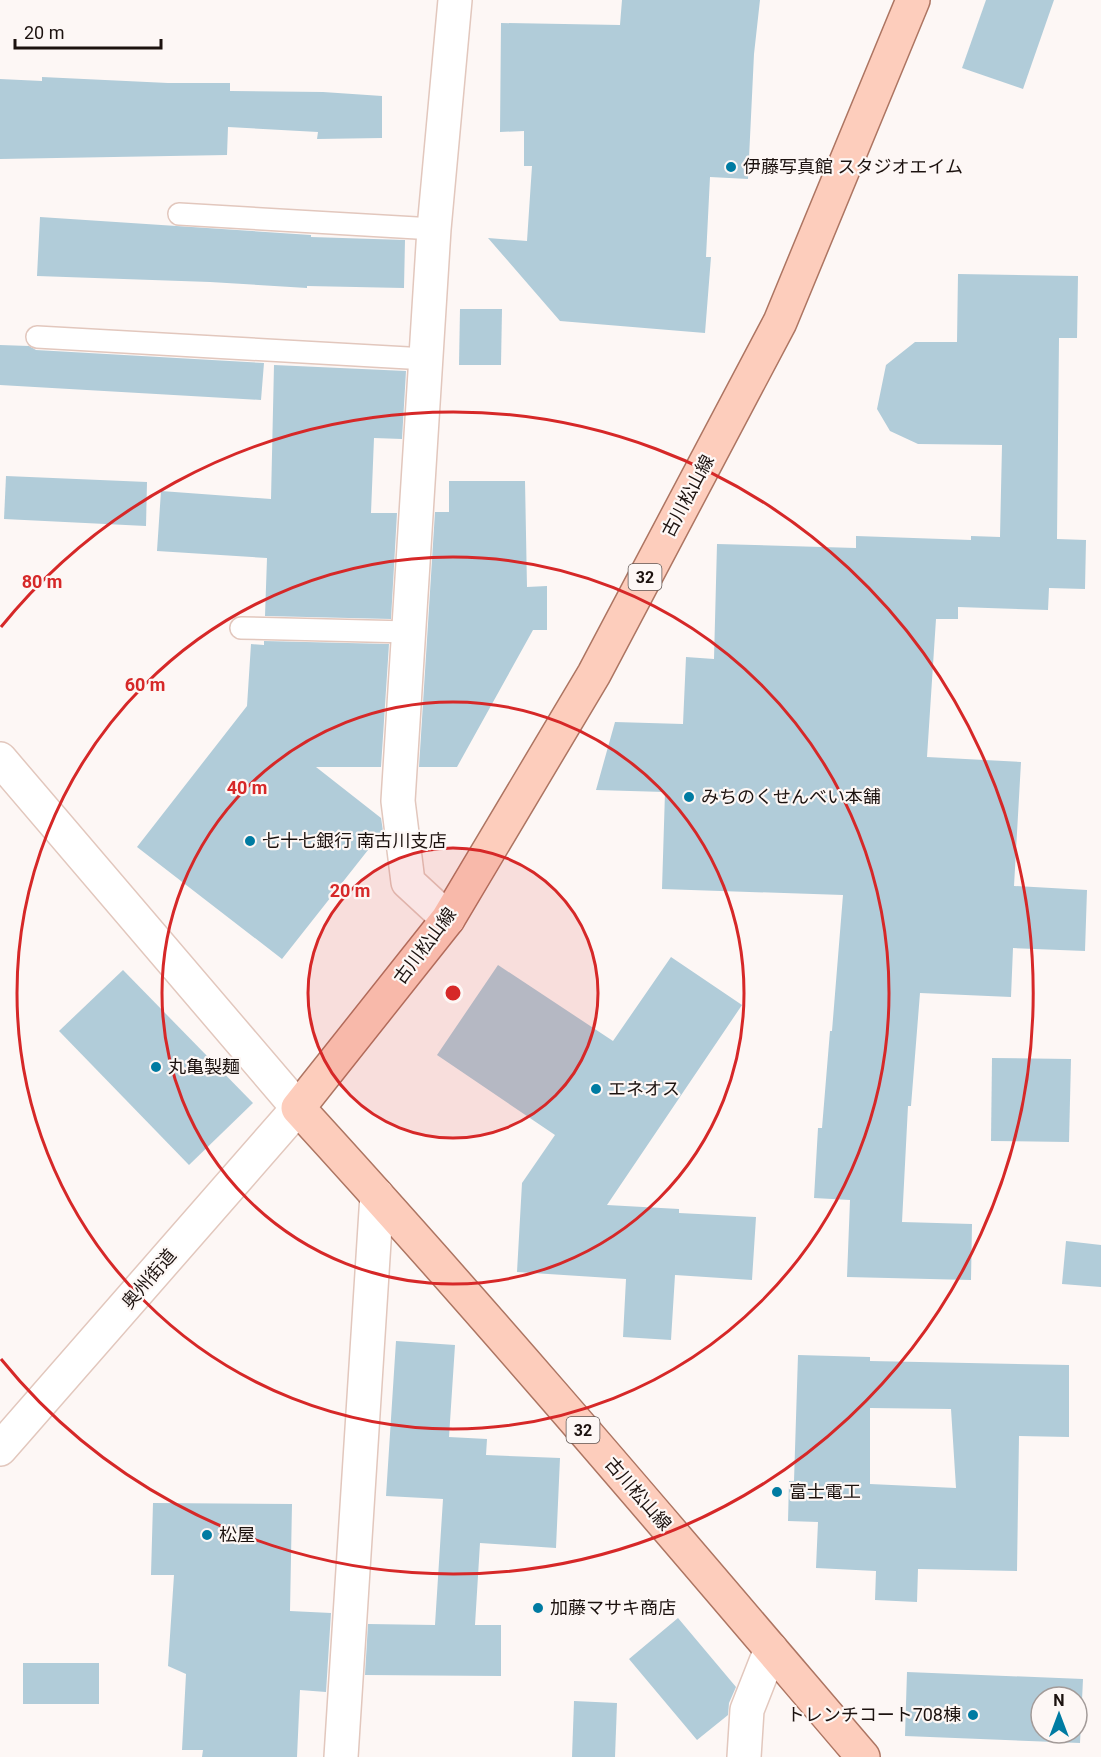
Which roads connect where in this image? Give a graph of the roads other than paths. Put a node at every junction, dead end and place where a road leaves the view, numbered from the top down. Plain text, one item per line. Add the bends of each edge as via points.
1 (455, 0) edge
2 (913, 0) edge
3 (179, 214) dead end
4 (434, 229) junction
5 (37, 337) dead end
6 (426, 359) junction
7 (241, 627) dead end
8 (409, 632) junction
9 (0, 759) edge
10 (448, 919) junction
11 (298, 1108) junction
12 (377, 1195) junction
13 (0, 1449) edge
14 (771, 1649) junction
15 (341, 1757) edge
16 (744, 1757) edge
17 (863, 1757) edge

1 - 4 street
2 - 10 main road, 古川松山線 / 32 via 780,322 594,674
3 - 4 lane
4 - 6 street
5 - 6 lane
6 - 8 street
7 - 8 lane
8 - 10 street via 398,801 408,882
9 - 11 street
10 - 11 main road, 古川松山線 / 32
11 - 12 main road, 古川松山線 / 32
11 - 13 street, 奥州街道
12 - 14 main road, 古川松山線 / 32
12 - 15 street
14 - 16 street via 747,1710
14 - 17 main road, 古川松山線 / 32

